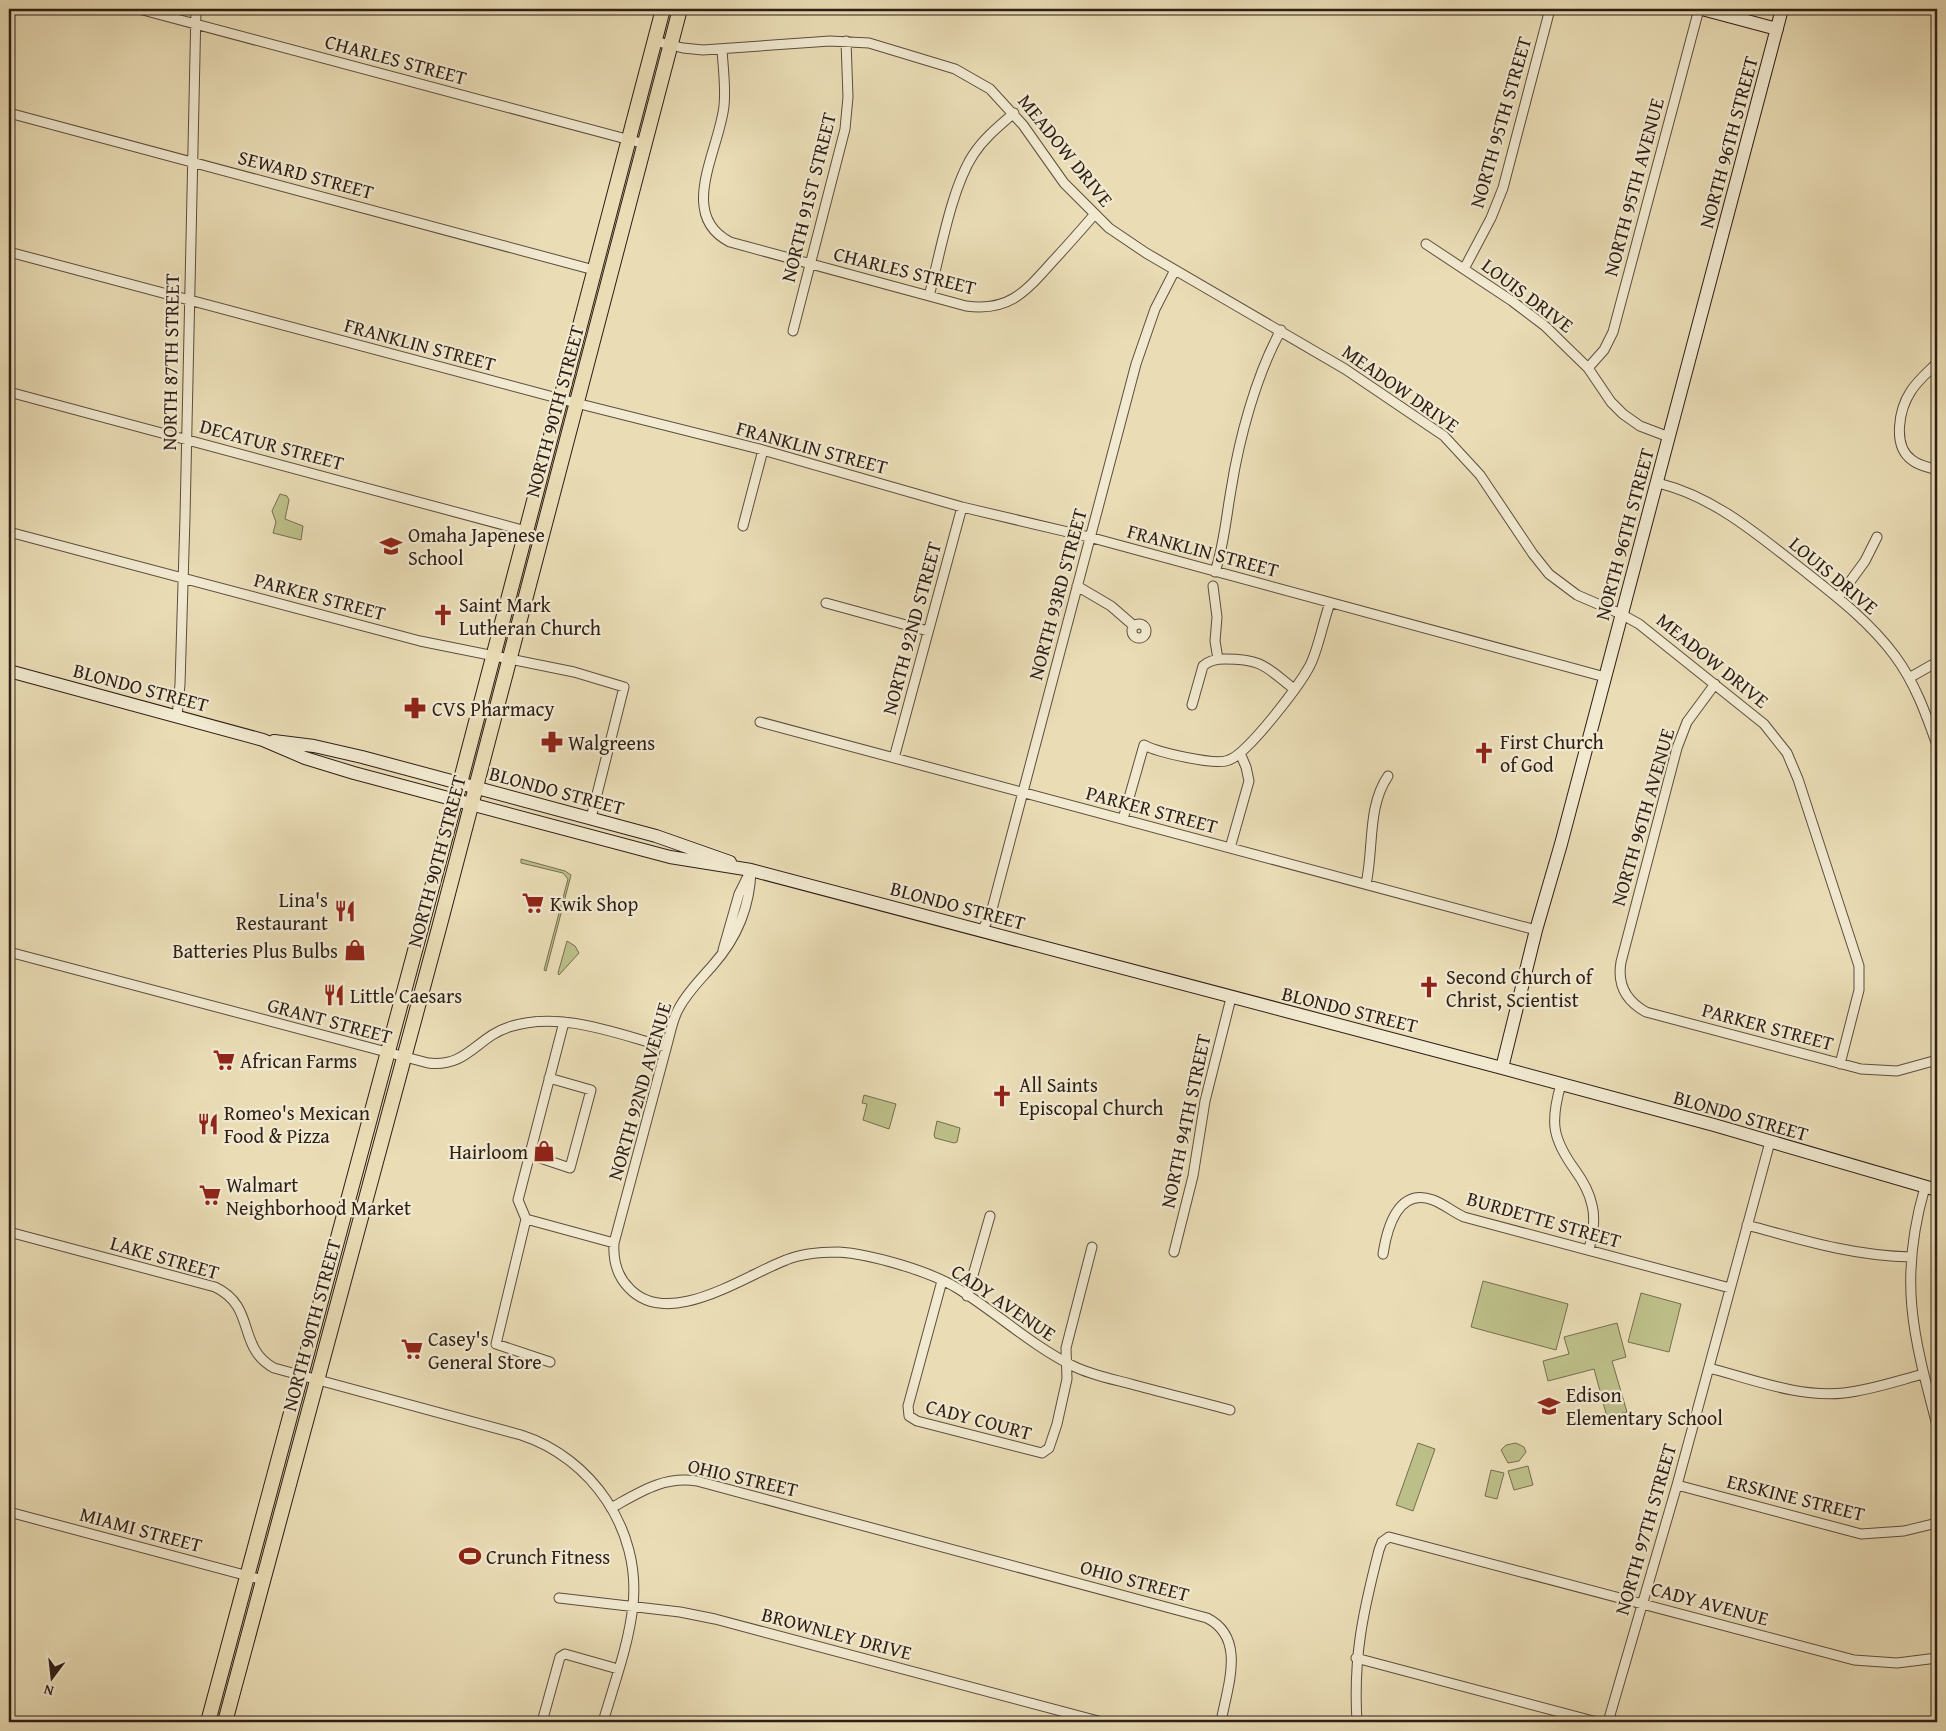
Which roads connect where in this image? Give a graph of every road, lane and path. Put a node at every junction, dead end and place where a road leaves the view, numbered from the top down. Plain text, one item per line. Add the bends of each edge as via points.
1 (139, 9) edge
2 (196, 9) edge
3 (663, 9) edge
4 (680, 9) edge
5 (1550, 9) edge
6 (1701, 9) edge
7 (1782, 9) edge
8 (196, 24) junction
9 (1777, 29) junction
10 (654, 41) junction
11 (846, 41) junction
12 (671, 45) junction
13 (722, 49) junction
14 (9, 112) edge
15 (1014, 113) junction
16 (628, 139) junction
17 (645, 144) junction
18 (193, 162) junction
19 (1094, 215) junction
20 (1426, 244) dead end
21 (9, 252) edge
22 (811, 264) junction
23 (1464, 269) junction
24 (594, 270) junction
25 (1175, 270) junction
26 (929, 296) junction
27 (189, 300) junction
28 (1282, 330) junction
29 (793, 331) dead end
30 (1937, 362) edge
31 (1588, 368) junction
32 (9, 392) edge
33 (561, 399) junction
34 (576, 403) junction
35 (1669, 437) junction
36 (185, 439) junction
37 (763, 450) junction
38 (1937, 470) edge
39 (1658, 483) junction
40 (962, 507) junction
41 (743, 526) dead end
42 (526, 531) junction
43 (9, 532) edge
44 (1877, 537) dead end
45 (1090, 538) junction
46 (1215, 572) junction
47 (182, 578) junction
48 (1077, 586) junction
49 (1213, 586) dead end
50 (1838, 598) junction
51 (1330, 602) junction
52 (826, 603) dead end
53 (1622, 614) junction
54 (1134, 626) dead end
55 (928, 631) junction
56 (492, 656) junction
57 (509, 659) junction
58 (1218, 659) junction
59 (1937, 662) edge
60 (9, 671) edge
61 (1605, 677) junction
62 (1909, 678) junction
63 (1715, 684) junction
64 (1294, 689) junction
65 (1192, 704) dead end
66 (177, 717) junction
67 (760, 722) dead end
68 (263, 740) junction
69 (1937, 745) edge
70 (1240, 753) junction
71 (894, 758) junction
72 (1388, 776) dead end
73 (460, 783) junction
74 (476, 787) junction
75 (1022, 792) junction
76 (455, 799) junction
77 (472, 803) junction
78 (591, 818) junction
79 (1123, 819) junction
80 (1230, 848) junction
81 (751, 870) junction
82 (1366, 884) junction
83 (1536, 930) junction
84 (982, 931) junction
85 (9, 952) edge
86 (1620, 966) joint
87 (1232, 998) junction
88 (564, 1022) junction
89 (666, 1047) junction
90 (387, 1053) junction
91 (404, 1058) junction
92 (1937, 1060) edge
93 (1840, 1064) junction
94 (1502, 1068) junction
95 (550, 1078) junction
96 (1561, 1084) junction
97 (1770, 1142) junction
98 (531, 1155) junction
99 (1931, 1188) edge
100 (990, 1216) dead end
101 (526, 1219) junction
102 (1747, 1225) junction
103 (9, 1232) edge
104 (614, 1246) junction
105 (1092, 1247) dead end
106 (1589, 1250) junction
107 (1174, 1252) dead end
108 (1383, 1254) dead end
109 (1911, 1257) junction
110 (942, 1281) junction
111 (1730, 1288) junction
112 (967, 1296) junction
113 (550, 1362) dead end
114 (1066, 1362) junction
115 (1709, 1368) junction
116 (1923, 1374) junction
117 (300, 1376) junction
118 (317, 1380) junction
119 (1230, 1410) dead end
120 (1937, 1425) edge
121 (1677, 1484) junction
122 (611, 1508) junction
123 (9, 1512) edge
124 (1937, 1522) edge
125 (247, 1576) junction
126 (263, 1580) junction
127 (559, 1598) dead end
128 (1642, 1603) junction
129 (633, 1606) junction
130 (1356, 1658) junction
131 (1937, 1658) edge
132 (618, 1669) junction
133 (208, 1722) edge
134 (225, 1722) edge
135 (542, 1722) edge
136 (603, 1722) edge
137 (1102, 1722) edge
138 (1222, 1722) edge
139 (1357, 1722) edge
140 (1597, 1722) edge
141 (1608, 1722) edge

1 - 8 street, CHARLES STREET
2 - 8 street, NORTH 87TH STREET
3 - 10 main road, NORTH 90TH STREET
4 - 12 main road, NORTH 90TH STREET
5 - 23 street, NORTH 95TH STREET via 1503,188
6 - 9 main road
6 - 31 street, NORTH 95TH AVENUE via 1613,332 1604,350
7 - 9 main road, NORTH 96TH STREET
8 - 16 street, CHARLES STREET
8 - 18 street, NORTH 87TH STREET
9 - 35 main road, NORTH 96TH STREET
10 - 12 street, MEADOW DRIVE
10 - 16 main road, NORTH 90TH STREET
11 - 13 street, MEADOW DRIVE
11 - 15 street, MEADOW DRIVE via 869,43 955,70 990,89
11 - 22 street, NORTH 91ST STREET via 846,129
12 - 13 street, MEADOW DRIVE via 692,50
12 - 17 main road, NORTH 90TH STREET
13 - 22 street, CHARLES STREET via 724,106 702,205 707,222 714,232 732,242
14 - 18 street, SEWARD STREET
15 - 19 street, MEADOW DRIVE via 1064,183
15 - 26 street via 984,140 965,169
16 - 17 street, CHARLES STREET
16 - 24 main road, NORTH 90TH STREET
17 - 34 main road, NORTH 90TH STREET
18 - 24 street, SEWARD STREET
18 - 27 street, NORTH 87TH STREET
19 - 25 street, MEADOW DRIVE via 1128,242
19 - 26 street, CHARLES STREET via 1029,288 1015,299 978,308
20 - 23 street, LOUIS DRIVE
21 - 27 street, FRANKLIN STREET
22 - 26 street, CHARLES STREET
22 - 29 street, NORTH 91ST STREET
23 - 31 street, LOUIS DRIVE via 1545,326
24 - 33 main road, NORTH 90TH STREET
25 - 28 street, MEADOW DRIVE
25 - 45 street, NORTH 93RD STREET via 1144,338
27 - 33 street, FRANKLIN STREET
27 - 36 street, NORTH 87TH STREET
28 - 46 street via 1265,362 1255,393 1234,471 1225,536
28 - 53 street, MEADOW DRIVE via 1444,436 1480,475 1549,574 1577,595
30 - 38 street via 1909,393 1900,434 1901,444 1909,458
31 - 35 street, LOUIS DRIVE via 1623,414 1640,426
32 - 36 street, DECATUR STREET
33 - 34 street, FRANKLIN STREET
33 - 42 main road, NORTH 90TH STREET
34 - 37 street, FRANKLIN STREET
34 - 57 main road, NORTH 90TH STREET
35 - 39 main road, NORTH 96TH STREET
36 - 42 street, DECATUR STREET
36 - 47 street, NORTH 87TH STREET
37 - 40 street, FRANKLIN STREET
37 - 41 street
39 - 50 street, LOUIS DRIVE via 1730,514
39 - 53 main road, NORTH 96TH STREET
40 - 45 street, FRANKLIN STREET
40 - 55 street, NORTH 92ND STREET
42 - 56 main road, NORTH 90TH STREET
43 - 47 street, PARKER STREET
44 - 50 street via 1865,561
45 - 46 street, FRANKLIN STREET
45 - 48 street, NORTH 93RD STREET
46 - 51 street, FRANKLIN STREET
47 - 56 street, PARKER STREET via 420,641
47 - 66 street, NORTH 87TH STREET
48 - 54 street via 1111,606
48 - 75 street, NORTH 93RD STREET
49 - 58 street via 1217,617 1214,641
50 - 62 street, LOUIS DRIVE via 1877,634
51 - 61 street, FRANKLIN STREET
51 - 64 street via 1312,662
52 - 55 street
53 - 61 main road, NORTH 96TH STREET
53 - 63 street, MEADOW DRIVE
55 - 71 street, NORTH 92ND STREET
56 - 57 street, PARKER STREET
56 - 73 main road, NORTH 90TH STREET
57 - 74 main road, NORTH 90TH STREET
57 - 78 street, PARKER STREET via 574,672 624,687
58 - 64 street via 1255,661
58 - 65 street via 1203,666
59 - 62 street
60 - 66 main road, BLONDO STREET
61 - 83 main road, NORTH 96TH STREET
62 - 69 street, LOUIS DRIVE
63 - 86 street, NORTH 96TH AVENUE via 1687,722 1677,748
63 - 93 street, MEADOW DRIVE via 1764,724 1787,753 1857,955 1859,990
64 - 70 street
66 - 68 main road, BLONDO STREET
67 - 71 street, PARKER STREET
68 - 73 main road, BLONDO STREET via 338,751
68 - 76 main road, BLONDO STREET via 324,765
70 - 79 street via 1231,760 1216,763 1144,745
70 - 80 street via 1249,781
71 - 75 street, PARKER STREET
72 - 82 street via 1375,803
73 - 74 main road, BLONDO STREET
73 - 76 main road, NORTH 90TH STREET
74 - 77 main road, NORTH 90TH STREET
74 - 78 main road, BLONDO STREET
75 - 79 street, PARKER STREET
75 - 84 street, NORTH 93RD STREET via 991,913
76 - 77 main road, BLONDO STREET
76 - 90 main road, NORTH 90TH STREET
77 - 81 main road, BLONDO STREET via 670,857
77 - 91 main road, NORTH 90TH STREET
78 - 81 main road, BLONDO STREET via 664,839
79 - 80 street, PARKER STREET
80 - 82 street, PARKER STREET
81 - 84 main road, BLONDO STREET
81 - 89 street, NORTH 92ND AVENUE via 739,894 721,954 680,1006
82 - 83 street, PARKER STREET
83 - 94 main road, NORTH 96TH STREET
84 - 87 main road, BLONDO STREET
85 - 90 street, GRANT STREET
86 - 93 street, PARKER STREET via 1625,994 1646,1012
87 - 94 main road, BLONDO STREET
87 - 107 street, NORTH 94TH STREET via 1204,1101 1194,1176
88 - 89 street, GRANT STREET
88 - 91 street, GRANT STREET via 536,1022 509,1027 449,1062 432,1063
88 - 95 street
89 - 104 street, NORTH 92ND AVENUE
90 - 91 street, GRANT STREET
90 - 117 main road, NORTH 90TH STREET
91 - 118 main road, NORTH 90TH STREET
92 - 93 street, PARKER STREET via 1885,1072
94 - 96 main road, BLONDO STREET
95 - 98 street
95 - 98 street via 591,1090 570,1168
96 - 97 main road, BLONDO STREET
96 - 106 street via 1554,1130 1561,1150 1584,1182 1592,1204 1594,1223
97 - 99 main road, BLONDO STREET
97 - 102 street, NORTH 97TH STREET
98 - 101 street via 518,1200
99 - 109 street via 1915,1222
100 - 112 street
101 - 104 street
101 - 113 street via 496,1344
102 - 109 street via 1850,1252
102 - 111 street, NORTH 97TH STREET
103 - 117 street, LAKE STREET via 220,1289 238,1306 251,1345 260,1357 274,1368
104 - 110 street, CADY AVENUE via 617,1269 627,1286 648,1301 665,1305 692,1300 787,1259 816,1252 854,1254 931,1275
105 - 114 street via 1066,1348
106 - 108 street, BURDETTE STREET via 1464,1217 1436,1201 1420,1198 1407,1201 1396,1211
106 - 111 street, BURDETTE STREET
109 - 116 street via 1910,1307
110 - 112 street, CADY AVENUE
110 - 114 street, CADY COURT via 908,1406 909,1416 917,1421 1042,1453 1049,1448 1057,1424 1067,1379
111 - 115 street, NORTH 97TH STREET
112 - 114 street, CADY AVENUE
114 - 119 street, CADY AVENUE via 1103,1376
115 - 116 street via 1794,1390 1823,1394 1862,1390
115 - 121 street, NORTH 97TH STREET
116 - 120 street
117 - 118 street
117 - 125 main road, NORTH 90TH STREET
118 - 122 street via 532,1438 578,1467
118 - 126 main road, NORTH 90TH STREET
121 - 124 street, ERSKINE STREET via 1861,1534 1904,1531
121 - 128 street, NORTH 97TH STREET
122 - 129 street via 629,1547 634,1577
122 - 138 street, OHIO STREET via 658,1483 678,1479 697,1481 1207,1618 1222,1628 1232,1649
123 - 125 street, MIAMI STREET
125 - 126 street, MIAMI STREET
125 - 133 main road, NORTH 90TH STREET
126 - 134 main road, NORTH 90TH STREET
127 - 129 street, BROWNLEY DRIVE
128 - 130 street, CADY AVENUE via 1389,1537 1379,1550 1362,1616
128 - 131 street, CADY AVENUE via 1854,1660 1897,1663
128 - 141 street, NORTH 97TH STREET
129 - 132 street
129 - 137 street, BROWNLEY DRIVE via 715,1619
130 - 139 street
130 - 140 street
132 - 135 street via 565,1654 560,1657
132 - 136 street

